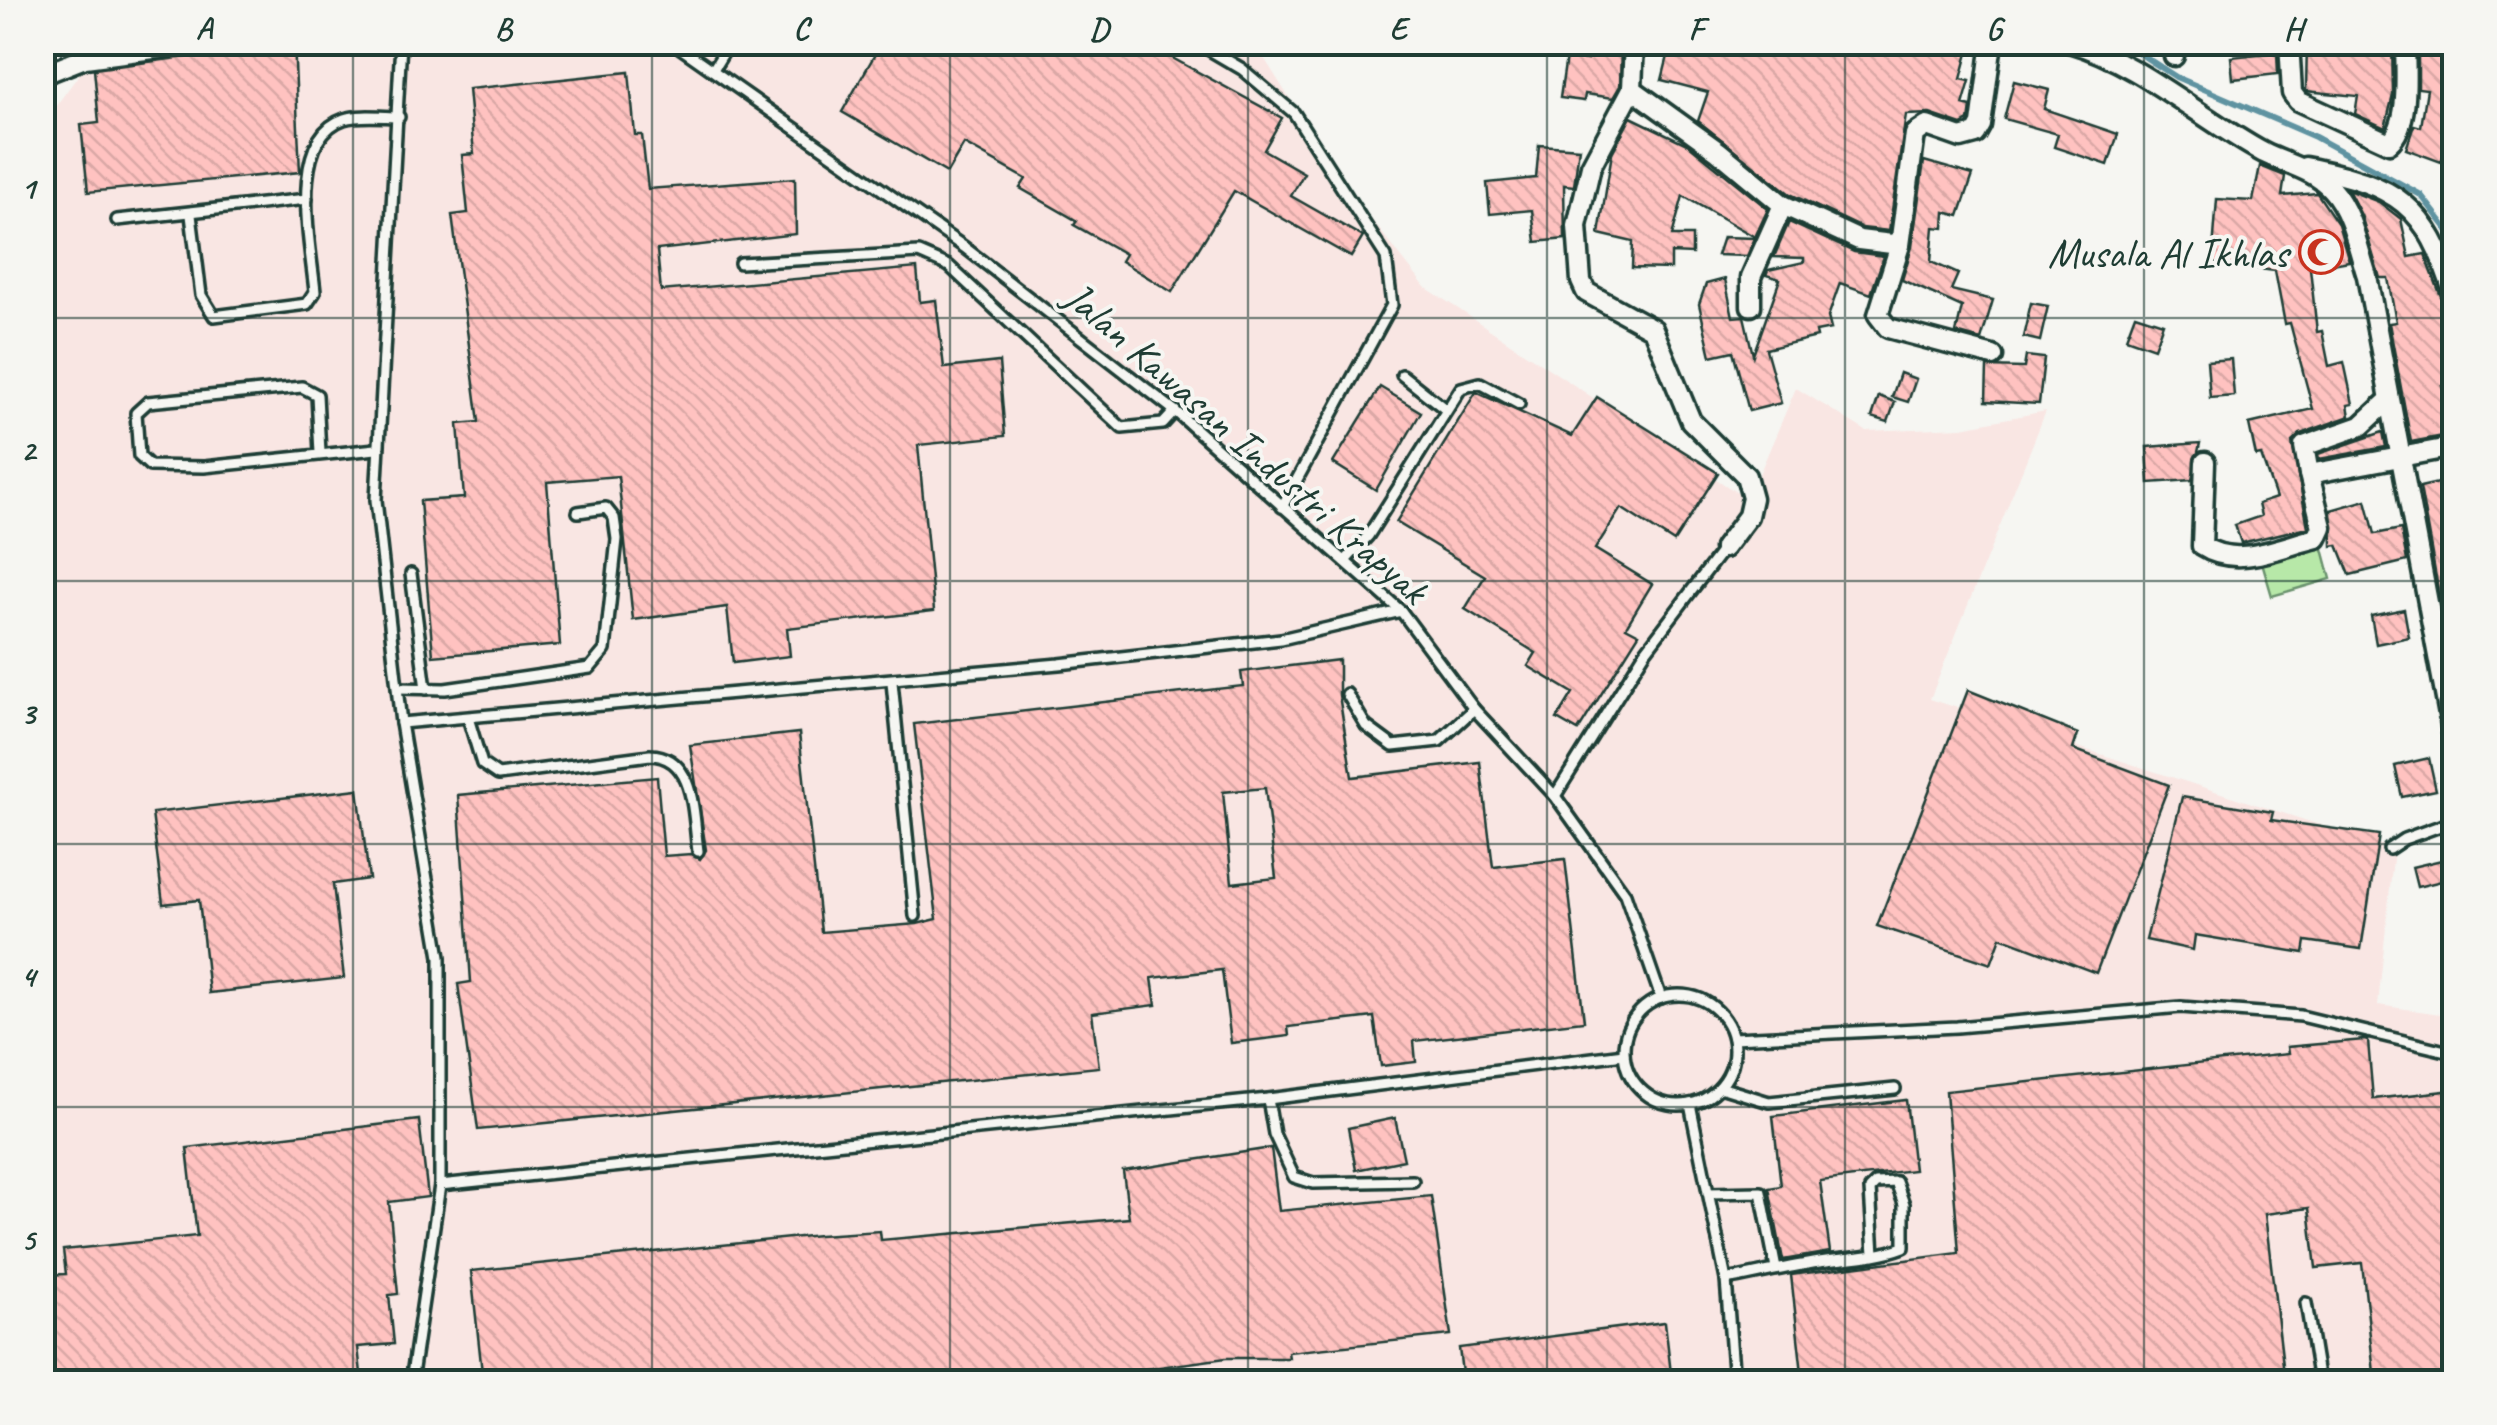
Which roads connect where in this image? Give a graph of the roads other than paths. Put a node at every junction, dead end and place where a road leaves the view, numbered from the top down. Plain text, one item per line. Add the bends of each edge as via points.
1 (44, 42) edge
2 (207, 42) edge
3 (401, 42) edge
4 (672, 42) edge
5 (730, 42) edge
6 (1196, 42) edge
7 (1634, 42) edge
8 (1992, 42) edge
9 (2069, 42) edge
10 (2288, 42) edge
11 (2406, 42) edge
12 (42, 50) edge
13 (714, 68) junction
14 (42, 74) edge
15 (1632, 89) junction
16 (399, 117) junction
17 (2296, 165) junction
18 (307, 199) junction
19 (1783, 206) junction
20 (192, 215) junction
21 (117, 220) dead end
22 (1900, 245) junction
23 (740, 263) dead end
24 (2454, 295) edge
25 (1750, 306) dead end
26 (1993, 356) dead end
27 (1402, 375) dead end
28 (2389, 400) junction
29 (1519, 404) dead end
30 (1445, 409) junction
31 (1175, 412) junction
32 (2454, 446) edge
33 (376, 449) junction
34 (320, 453) junction
35 (2399, 456) junction
36 (2205, 462) dead end
37 (2308, 474) junction
38 (1282, 507) junction
39 (578, 512) dead end
40 (1724, 548) joint
41 (1345, 561) junction
42 (411, 574) dead end
43 (1400, 611) junction
44 (892, 682) junction
45 (398, 688) junction
46 (426, 688) junction
47 (1348, 694) dead end
48 (1474, 708) junction
49 (468, 721) junction
50 (401, 723) junction
51 (2454, 742) edge
52 (1555, 796) junction
53 (2454, 821) edge
54 (2389, 849) dead end
55 (698, 851) dead end
56 (915, 916) dead end
57 (1661, 998) junction
58 (1733, 1038) junction
59 (2454, 1053) edge
60 (1624, 1054) junction
61 (1720, 1087) junction
62 (1895, 1089) dead end
63 (1268, 1100) junction
64 (1690, 1104) junction
65 (1413, 1181) dead end
66 (440, 1185) junction
67 (1708, 1193) junction
68 (1874, 1254) junction
69 (1776, 1268) junction
70 (1726, 1280) junction
71 (2306, 1303) dead end
72 (411, 1382) edge
73 (1373, 1382) edge
74 (1392, 1382) edge
75 (1734, 1382) edge
76 (2319, 1382) edge

1 - 12 street
2 - 14 street via 84,58
3 - 16 lane
4 - 13 lane, Jalan Kawasan Industri Krapyak
5 - 13 lane
6 - 38 lane via 1242,69 1294,113 1375,237 1392,280 1392,305
7 - 15 street
8 - 22 street via 1976,134 1961,138 1927,126 1915,134
9 - 17 street via 2105,54 2267,154
10 - 11 street via 2298,101 2389,143 2402,112
13 - 31 lane, Jalan Kawasan Industri Krapyak via 964,247
15 - 19 street
15 - 40 street via 1591,166 1578,226 1581,281 1586,292 1653,329 1691,421 1746,476 1748,516
16 - 18 lane via 344,119 321,135 311,152
16 - 33 lane
17 - 24 street via 2368,182 2418,214 2442,254
17 - 28 street via 2332,190 2348,217 2367,276
18 - 20 lane
18 - 20 lane via 314,292 308,304 292,308 214,316 207,310
19 - 22 street via 1859,240
19 - 25 street via 1750,277
20 - 21 lane
22 - 26 street via 1879,321
23 - 31 lane via 918,253 949,266 1122,428 1163,424
27 - 30 lane
28 - 35 street
28 - 37 street via 2361,426 2304,446
29 - 30 lane via 1480,383 1462,388
30 - 41 lane via 1368,536
31 - 38 lane, Jalan Kawasan Industri Krapyak
32 - 35 street
33 - 34 lane
33 - 45 lane
34 - 34 lane via 150,466 139,456 136,413 148,402 302,387 317,395
35 - 37 street
35 - 51 street
36 - 37 street via 2202,546 2224,558 2317,538 2322,527
38 - 41 lane, Jalan Kawasan Industri Krapyak
39 - 46 lane via 606,508 616,526 599,660 590,668
40 - 52 lane via 1645,652
41 - 43 lane, Jalan Kawasan Industri Krapyak
42 - 46 lane
43 - 44 lane via 1281,638
43 - 48 lane, Jalan Kawasan Industri Krapyak
44 - 49 lane
44 - 56 lane
45 - 46 lane
45 - 50 lane
47 - 48 lane via 1366,726 1392,746 1439,741
48 - 52 lane, Jalan Kawasan Industri Krapyak
49 - 50 lane
49 - 55 lane via 482,764 498,775 668,757 688,786
50 - 66 lane via 440,958
52 - 57 lane, Jalan Kawasan Industri Krapyak via 1625,894
53 - 54 lane
57 - 58 lane via 1697,998 1714,1007
57 - 60 lane via 1633,1020
58 - 59 lane via 2181,1007 2300,1016
58 - 61 lane via 1730,1072
60 - 63 lane
60 - 64 lane via 1638,1088 1671,1105
61 - 62 lane via 1769,1102
61 - 64 lane
63 - 65 lane via 1274,1134 1294,1176 1313,1183
63 - 66 lane
64 - 67 lane
66 - 72 lane
67 - 69 lane via 1760,1192
67 - 70 lane
68 - 68 lane via 1907,1243 1896,1182 1870,1189
68 - 69 lane
69 - 70 lane
70 - 75 lane
71 - 76 lane
73 - 74 lane

